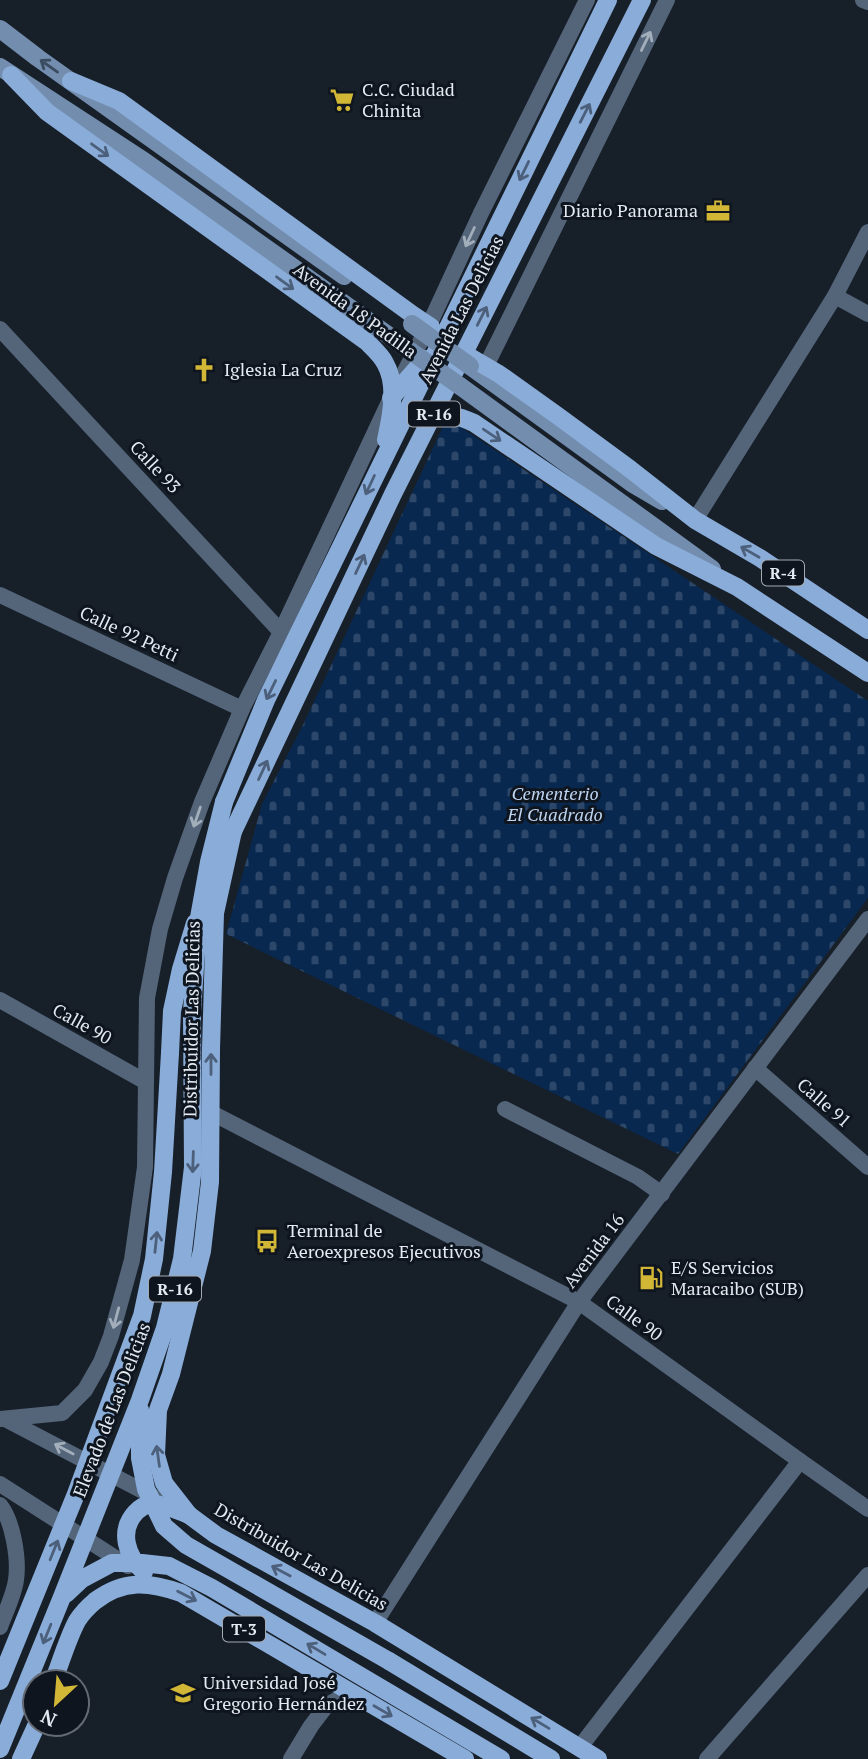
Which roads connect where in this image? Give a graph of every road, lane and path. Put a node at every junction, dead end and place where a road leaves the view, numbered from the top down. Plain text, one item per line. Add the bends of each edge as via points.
1 (587, 0) edge
2 (608, 0) edge
3 (642, 0) edge
4 (667, 0) edge
5 (0, 29) edge
6 (5, 71) edge
7 (71, 81) junction
8 (868, 232) edge
9 (835, 296) junction
10 (868, 314) edge
11 (0, 328) edge
12 (436, 331) junction
13 (463, 353) junction
14 (486, 366) junction
15 (391, 398) junction
16 (430, 420) junction
17 (382, 460) junction
18 (695, 520) junction
19 (737, 587) junction
20 (0, 595) edge
21 (868, 630) edge
22 (281, 632) junction
23 (868, 673) edge
24 (242, 709) junction
25 (224, 802) joint
26 (233, 831) junction
27 (866, 925) edge
28 (0, 1000) edge
29 (755, 1068) junction
30 (146, 1082) junction
31 (505, 1109) dead end
32 (210, 1112) junction
33 (868, 1167) edge
34 (662, 1194) junction
35 (579, 1302) junction
36 (140, 1400) junction
37 (1, 1418) edge
38 (800, 1461) junction
39 (0, 1484) edge
40 (0, 1505) edge
41 (868, 1509) edge
42 (189, 1515) junction
43 (868, 1575) edge
44 (158, 1585) junction
45 (62, 1597) junction
46 (375, 1623) junction
47 (0, 1628) edge
48 (59, 1668) edge
49 (0, 1681) edge
50 (351, 1692) junction
51 (30, 1738) edge
52 (580, 1747) junction
53 (0, 1749) edge
54 (20, 1759) edge
55 (291, 1759) edge
56 (466, 1759) edge
57 (501, 1759) edge
58 (551, 1759) edge
59 (598, 1759) edge
60 (707, 1759) edge

1 -> 12 street, Avenida Las Delicias / R-16 via 481,213
2 -> 12 main road, Avenida Las Delicias / R-16
13 -> 3 main road, Avenida Las Delicias / R-16
14 -> 4 street
7 -> 5 street, Avenida 18 Padilla
6 -> 15 main road via 47,112 367,342 385,361 392,379
6 - 19 street, Avenida 18 Padilla / R-4, bridge via 210,206
7 - 12 main road via 118,101
7 - 18 street, Avenida 18 Padilla, bridge via 634,484
8 - 9 street
9 - 10 street
9 - 18 street
11 - 22 street, Calle 93
12 - 15 main road
12 - 17 main road, Avenida Las Delicias / R-16
13 - 14 main road
13 - 16 main road, Avenida Las Delicias / R-16
14 - 18 main road
15 - 17 main road
15 - 22 street, R-16
16 -> 19 main road via 440,415 459,416 474,423 656,546
26 -> 16 main road, Avenida Las Delicias / R-16
17 -> 25 main road, Avenida Las Delicias / R-16 via 266,700
21 -> 18 main road, R-4
19 - 23 main road, R-4
20 - 24 street, Calle 92 Petti
22 - 24 street, R-16
24 -> 30 street, Distribuidor Las Delicias / R-16 via 202,802 160,929 147,998
25 -> 36 main road, Elevado de Las Delicias / R-16, bridge via 198,923 192,1012 193,1167 182,1259
32 -> 26 main road, Distribuidor Las Delicias / R-16 via 215,913
49 -> 26 main road, Elevado de Las Delicias / R-16, bridge via 142,1316 163,1172 172,1011 193,926
27 - 29 street, Avenida 16
28 - 30 street, Calle 90
29 - 33 street, Calle 91
29 - 34 street, Avenida 16
30 -> 37 street, Distribuidor Las Delicias / R-16 via 145,1167 132,1260 101,1362 85,1390 62,1413
31 - 34 street via 638,1177
32 - 35 street, Calle 90
42 -> 32 main road, Distribuidor Las Delicias / R-16 via 164,1483 156,1455 158,1410 202,1251 210,1182
34 - 35 street, Avenida 16
35 - 38 street, Calle 90
35 - 46 street, Avenida 16
36 - 45 main road, Elevado de Las Delicias / R-16, bridge
36 - 58 main road, bridge via 140,1458 146,1489 164,1526 186,1545
42 -> 37 street
38 - 41 street, Calle 90
38 - 52 street
39 - 44 street
40 - 47 street via 16,1554 16,1581
42 - 44 main road via 150,1504 132,1517 126,1543 130,1554
46 -> 42 main road, Distribuidor Las Delicias via 216,1535
43 - 60 street
44 - 48 main road, T-3 via 131,1584 106,1593 85,1609
44 -> 50 main road, T-3 via 181,1593
45 -> 53 main road, Elevado de Las Delicias / R-16, bridge
57 -> 45 main road, bridge via 169,1566 112,1563 82,1579
52 -> 46 main road, Distribuidor Las Delicias
50 - 55 street via 327,1706
50 -> 56 main road, T-3
51 - 54 main road
52 - 59 main road, Distribuidor Las Delicias

